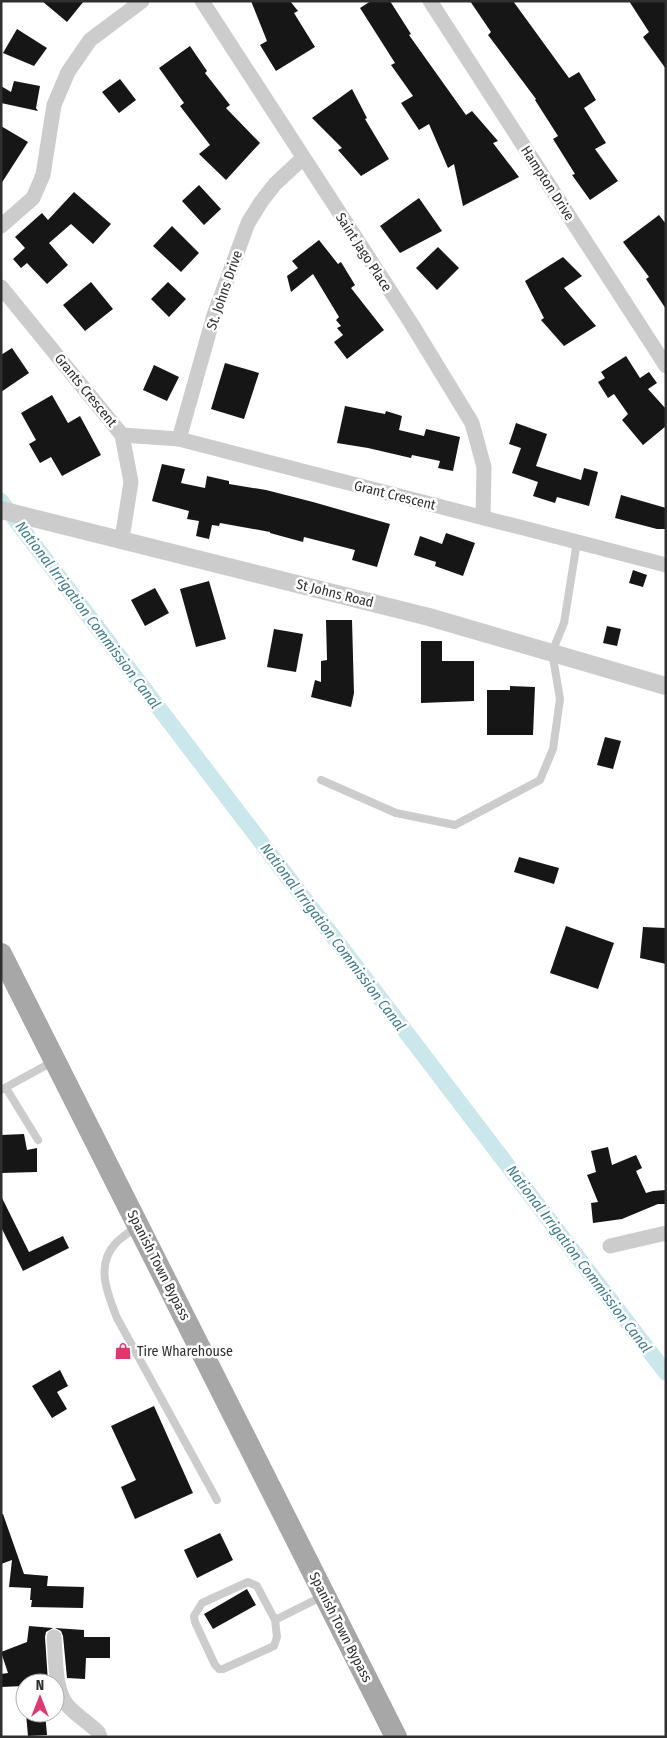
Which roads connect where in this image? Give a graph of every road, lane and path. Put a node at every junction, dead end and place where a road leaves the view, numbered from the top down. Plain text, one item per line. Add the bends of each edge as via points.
1 (142, 1) edge
2 (202, 1) edge
3 (430, 1) edge
4 (303, 158) junction
5 (1, 226) edge
6 (1, 288) edge
7 (666, 366) edge
8 (122, 435) junction
9 (179, 439) junction
10 (1, 510) edge
11 (483, 517) junction
12 (122, 538) junction
13 (577, 542) junction
14 (666, 565) edge
15 (552, 652) junction
16 (666, 686) edge
17 (321, 780) dead end
18 (1, 954) edge
19 (55, 1061) junction
20 (4, 1090) edge
21 (38, 1140) dead end
22 (138, 1225) junction
23 (666, 1234) edge
24 (610, 1246) dead end
25 (216, 1500) dead end
26 (325, 1595) junction
27 (275, 1620) junction
28 (54, 1637) dead end
29 (100, 1737) edge
30 (396, 1737) edge

1 - 5 street via 90,40 68,72 54,105 43,175 33,198
2 - 4 street, Saint Jago Place
3 - 7 street, Hampton Drive
4 - 9 street, St. Johns Drive via 275,184 248,223 214,314
4 - 11 street, Saint Jago Place via 472,423 484,467
6 - 8 street, Grants Crescent
8 - 9 street, Grant Crescent
8 - 12 street, Grants Crescent via 131,482
9 - 11 street, Grant Crescent
10 - 12 street, St Johns Road
11 - 13 street, Grant Crescent
12 - 15 street, St Johns Road
13 - 14 street, Grant Crescent
13 - 15 lane via 564,623
15 - 16 street, St Johns Road
15 - 17 lane via 560,699 554,749 540,780 455,825 396,813
18 - 19 main road, Spanish Town Bypass
19 - 20 lane
19 - 22 main road, Spanish Town Bypass
20 - 21 lane
22 - 25 lane via 110,1252 105,1263 107,1290 117,1318
22 - 26 main road, Spanish Town Bypass
23 - 24 street
26 - 27 lane
26 - 30 main road, Spanish Town Bypass
27 - 27 lane via 277,1636 274,1646 219,1669 194,1616 202,1603 248,1582 257,1586
28 - 29 street via 62,1698

